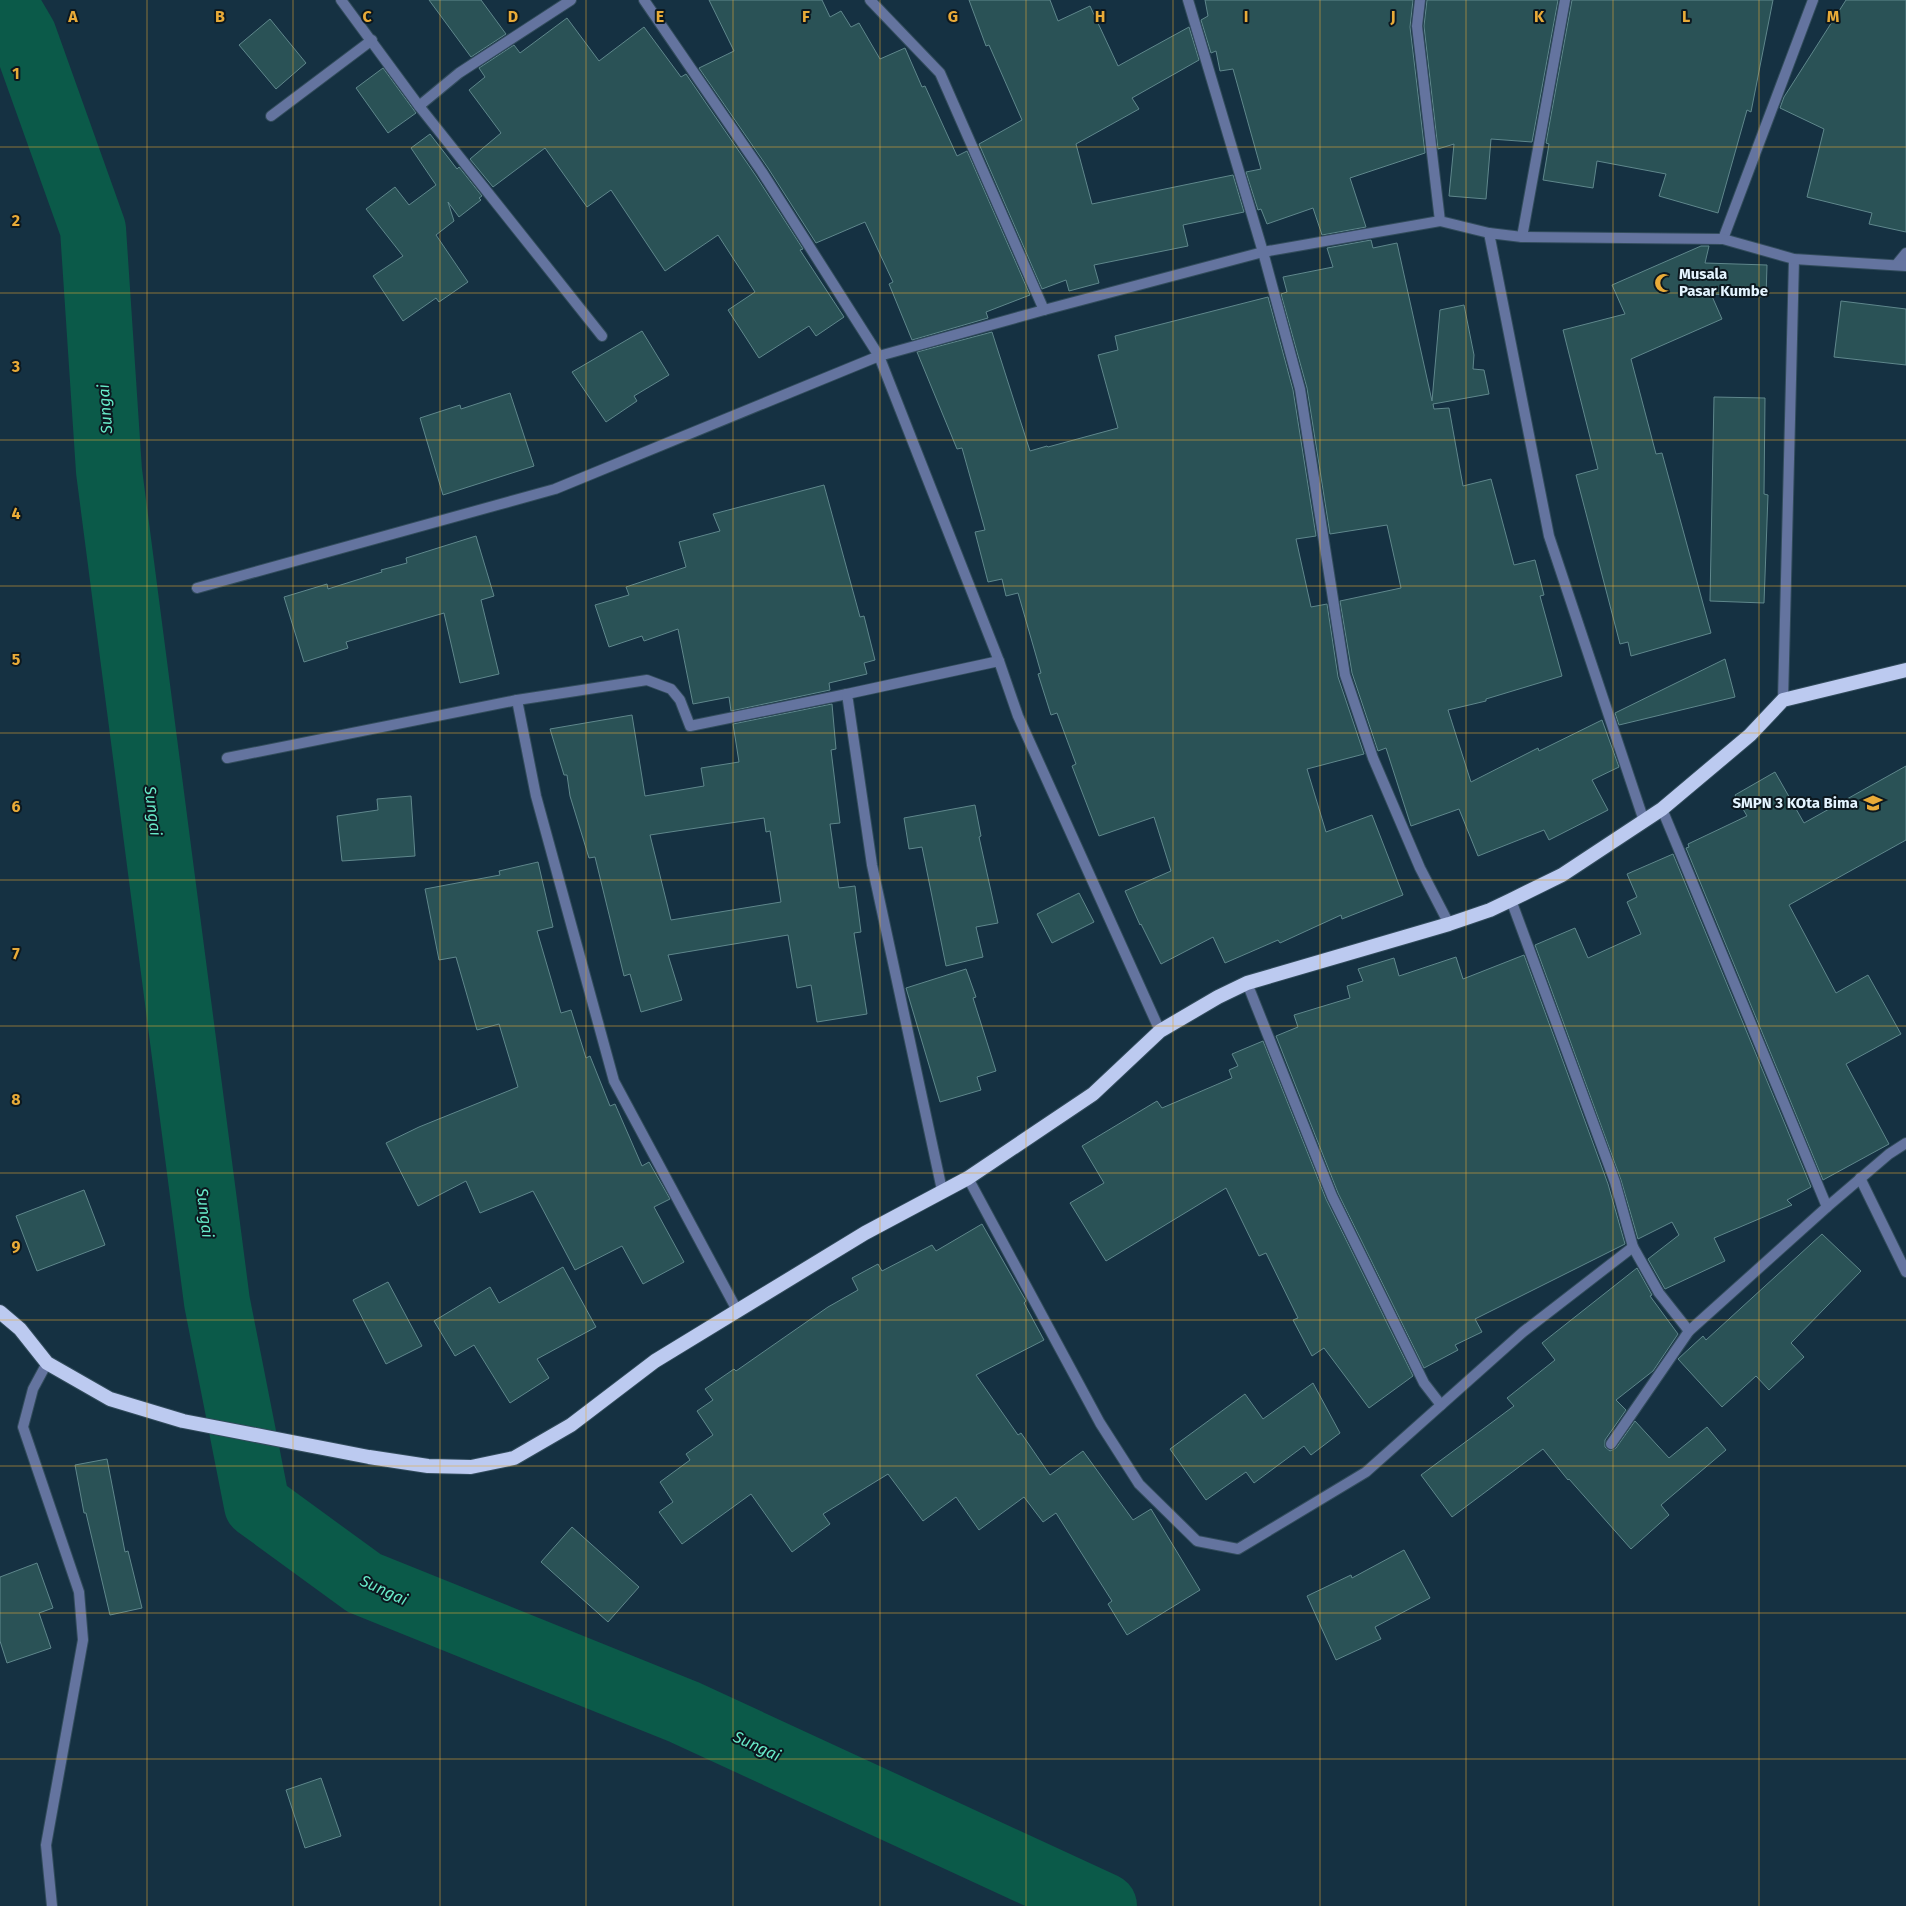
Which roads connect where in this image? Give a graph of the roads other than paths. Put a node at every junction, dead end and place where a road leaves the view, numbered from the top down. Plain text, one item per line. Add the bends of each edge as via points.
1 (342, 0) edge
2 (571, 0) edge
3 (644, 0) edge
4 (870, 0) edge
5 (1188, 0) edge
6 (1420, 0) edge
7 (1565, 0) edge
8 (1813, 0) edge
9 (372, 40) junction
10 (419, 106) junction
11 (271, 116) dead end
12 (1440, 221) junction
13 (1489, 233) junction
14 (1522, 237) junction
15 (1723, 239) junction
16 (1263, 252) junction
17 (1906, 253) edge
18 (1794, 260) junction
19 (1901, 265) edge
20 (1044, 310) junction
21 (602, 336) dead end
22 (878, 356) junction
23 (197, 588) dead end
24 (999, 662) junction
25 (1906, 670) edge
26 (847, 694) junction
27 (517, 700) junction
28 (1783, 700) junction
29 (227, 758) dead end
30 (1662, 809) junction
31 (1644, 821) junction
32 (1511, 900) junction
33 (1449, 924) junction
34 (1247, 983) junction
35 (1160, 1031) junction
36 (1906, 1142) edge
37 (968, 1178) junction
38 (1860, 1178) junction
39 (942, 1190) junction
40 (1827, 1207) junction
41 (1633, 1247) junction
42 (1906, 1272) edge
43 (0, 1312) edge
44 (738, 1312) junction
45 (1689, 1331) junction
46 (47, 1363) junction
47 (1441, 1406) junction
48 (1611, 1444) dead end
49 (52, 1906) edge

1 - 9 street
2 - 10 street via 459,72
3 - 22 street via 762,172
4 - 20 street via 940,73
5 - 16 street
6 - 12 street via 1417,26
7 - 14 street
8 - 15 street
9 - 10 street
9 - 11 street
10 - 21 street
12 - 13 street
12 - 16 street
13 - 14 street
13 - 31 street via 1549,536
14 - 15 street
15 - 18 street
16 - 20 street
16 - 33 street via 1300,389 1345,676 1373,758 1420,868
17 - 19 street
18 - 19 street
18 - 28 street
20 - 22 street
22 - 23 street via 555,489
22 - 24 street
24 - 26 street
24 - 35 street via 1018,716
25 - 28 highway
26 - 27 street via 690,726 680,700 671,689 647,680
26 - 39 street via 872,864
27 - 29 street
27 - 44 street via 536,796 614,1081
28 - 30 highway via 1750,735
30 - 31 highway
30 - 40 street
31 - 32 highway via 1562,875
32 - 33 highway
32 - 41 street via 1615,1182
33 - 34 highway
34 - 35 highway
34 - 47 street via 1332,1196 1424,1383
35 - 37 highway via 1093,1094
36 - 38 street
37 - 39 highway
37 - 47 street via 1100,1423 1139,1484 1197,1541 1238,1549 1366,1472
38 - 40 street
38 - 42 street
39 - 44 highway via 865,1233
40 - 45 street
41 - 45 street via 1659,1293
41 - 47 street via 1523,1332
43 - 46 highway via 20,1329
44 - 46 highway via 655,1361 571,1425 514,1458 471,1467 428,1466 369,1458 183,1421 110,1399
45 - 48 street
46 - 49 street via 33,1389 23,1427 79,1592 83,1640 46,1846

